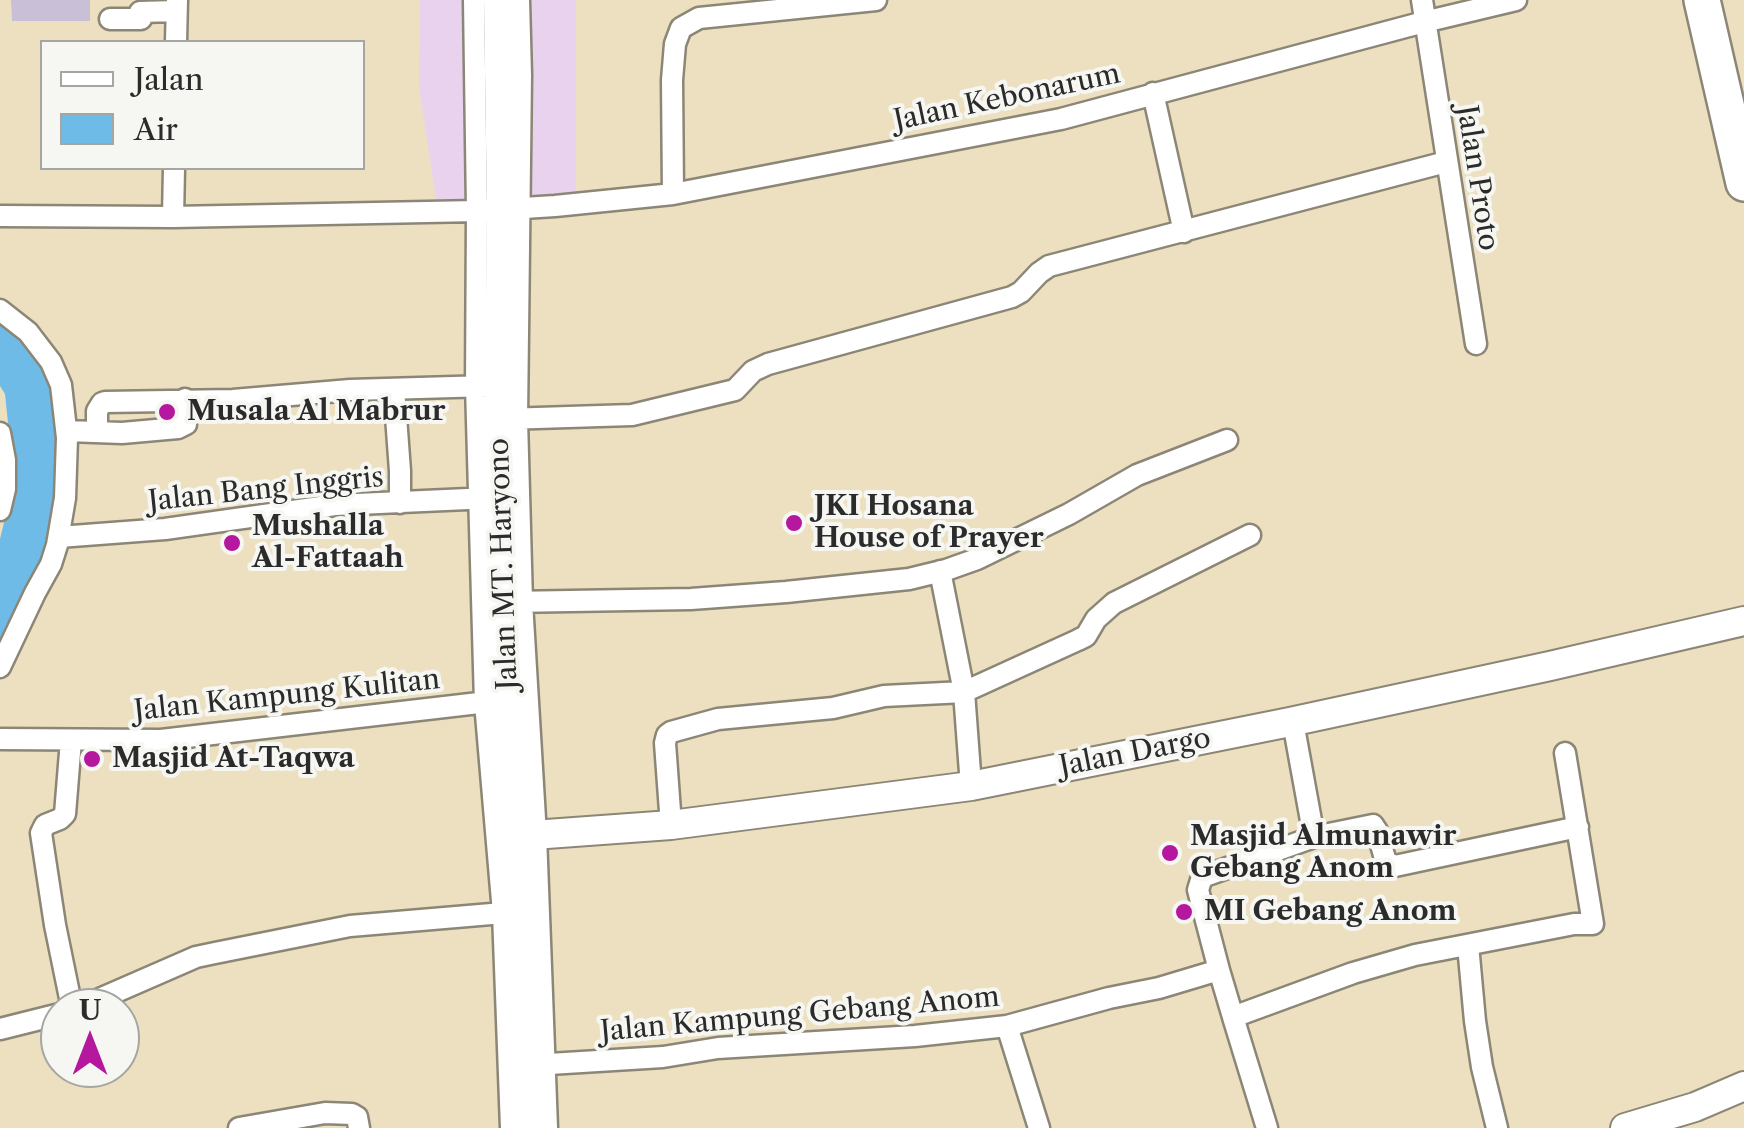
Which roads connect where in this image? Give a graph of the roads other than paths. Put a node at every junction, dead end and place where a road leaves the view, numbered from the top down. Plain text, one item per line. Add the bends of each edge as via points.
1 (474, 0) edge
2 (498, 0) edge
3 (519, 0) edge
4 (876, 0) edge
5 (1422, 0) edge
6 (1516, 0) edge
7 (1702, 0) edge
8 (176, 5) edge
9 (110, 19) dead end
10 (1424, 22) junction
11 (176, 40) edge
12 (511, 76) junction
13 (1153, 93) junction
14 (1446, 162) junction
15 (174, 170) edge
16 (1744, 183) edge
17 (673, 194) junction
18 (499, 210) junction
19 (0, 216) edge
20 (173, 217) junction
21 (1184, 232) junction
22 (0, 310) edge
23 (1476, 344) dead end
24 (488, 386) junction
25 (394, 389) junction
26 (186, 400) junction
27 (508, 419) junction
28 (67, 431) junction
29 (97, 432) junction
30 (0, 433) edge
31 (1227, 440) dead end
32 (490, 498) junction
33 (400, 503) junction
34 (0, 510) edge
35 (1250, 535) dead end
36 (60, 537) junction
37 (940, 571) junction
38 (512, 602) junction
39 (1744, 620) edge
40 (0, 667) edge
41 (964, 692) junction
42 (497, 701) junction
43 (1293, 722) junction
44 (0, 739) edge
45 (70, 740) junction
46 (1565, 753) dead end
47 (971, 786) junction
48 (670, 824) junction
49 (1578, 828) junction
50 (527, 836) junction
51 (1314, 837) junction
52 (513, 912) junction
53 (1468, 945) junction
54 (1218, 970) junction
55 (71, 988) edge
56 (122, 988) edge
57 (534, 1004) junction
58 (1233, 1016) junction
59 (40, 1019) edge
60 (1007, 1026) junction
61 (0, 1029) edge
62 (535, 1065) junction
63 (1744, 1086) edge
64 (239, 1128) edge
65 (359, 1128) edge
66 (511, 1128) edge
67 (530, 1128) edge
68 (547, 1128) edge
69 (1039, 1128) edge
70 (1268, 1128) edge
71 (1497, 1128) edge
72 (1625, 1128) edge

1 - 18 street
2 - 12 main road, Jalan MT. Haryono
3 - 12 street
4 - 17 street via 699,18 681,28 672,80
5 - 10 street, Jalan Proto
6 - 10 street, Jalan Kebonarum
7 - 16 highway
8 - 9 street via 140,12 141,19
8 - 11 street
10 - 13 street, Jalan Kebonarum
10 - 14 street, Jalan Proto
12 - 18 main road, Jalan MT. Haryono
13 - 17 street, Jalan Kebonarum via 1061,119
13 - 21 street
14 - 21 street
14 - 23 street, Jalan Proto
15 - 20 street
17 - 18 street, Jalan Kebonarum
18 - 20 street, Jalan Kebonarum
18 - 24 main road, Jalan MT. Haryono
18 - 27 street
19 - 20 street, Jalan Kebonarum
21 - 27 street via 1050,266 1012,297 768,364 735,390 632,415
22 - 28 street via 52,362
24 - 25 street
24 - 27 main road, Jalan MT. Haryono
24 - 32 street
25 - 26 street
25 - 33 street
26 - 29 street via 105,402 97,411
26 - 29 street via 186,424 178,428
27 - 32 main road, Jalan MT. Haryono
27 - 38 street
28 - 29 street
28 - 36 street
30 - 34 street
31 - 37 street via 1137,475 977,559
32 - 33 street, Jalan Bang Inggris
32 - 38 main road, Jalan MT. Haryono
32 - 42 street
33 - 36 street, Jalan Bang Inggris
35 - 41 street via 1114,602 1086,636
36 - 40 street
37 - 38 street via 767,594
37 - 41 street
38 - 42 main road, Jalan MT. Haryono
38 - 50 street
39 - 43 street, Jalan Dargo
41 - 47 street
41 - 48 street via 884,696 670,732
42 - 45 street, Jalan Kampung Kulitan via 160,740
42 - 50 main road, Jalan MT. Haryono
42 - 52 street
43 - 47 street, Jalan Dargo
43 - 51 street
44 - 45 street, Jalan Kampung Kulitan
45 - 55 street via 65,814 41,833
46 - 49 street
47 - 48 street, Jalan Dargo
48 - 50 street, Jalan Dargo
49 - 51 street via 1395,866 1386,862 1373,825
49 - 53 street via 1593,924
50 - 52 main road, Jalan MT. Haryono
50 - 57 street
51 - 54 street via 1202,877 1198,890
52 - 56 street via 350,926 215,952
52 - 57 main road, Jalan MT. Haryono
52 - 66 street
53 - 58 street via 1352,973
53 - 71 street
54 - 58 street
54 - 60 street, Jalan Kampung Gebang Anom
57 - 62 main road, Jalan MT. Haryono
58 - 70 street
59 - 61 street
60 - 62 street, Jalan Kampung Gebang Anom
60 - 69 street
62 - 67 main road, Jalan MT. Haryono
62 - 68 street
63 - 72 street
64 - 65 street via 345,1113 357,1117

